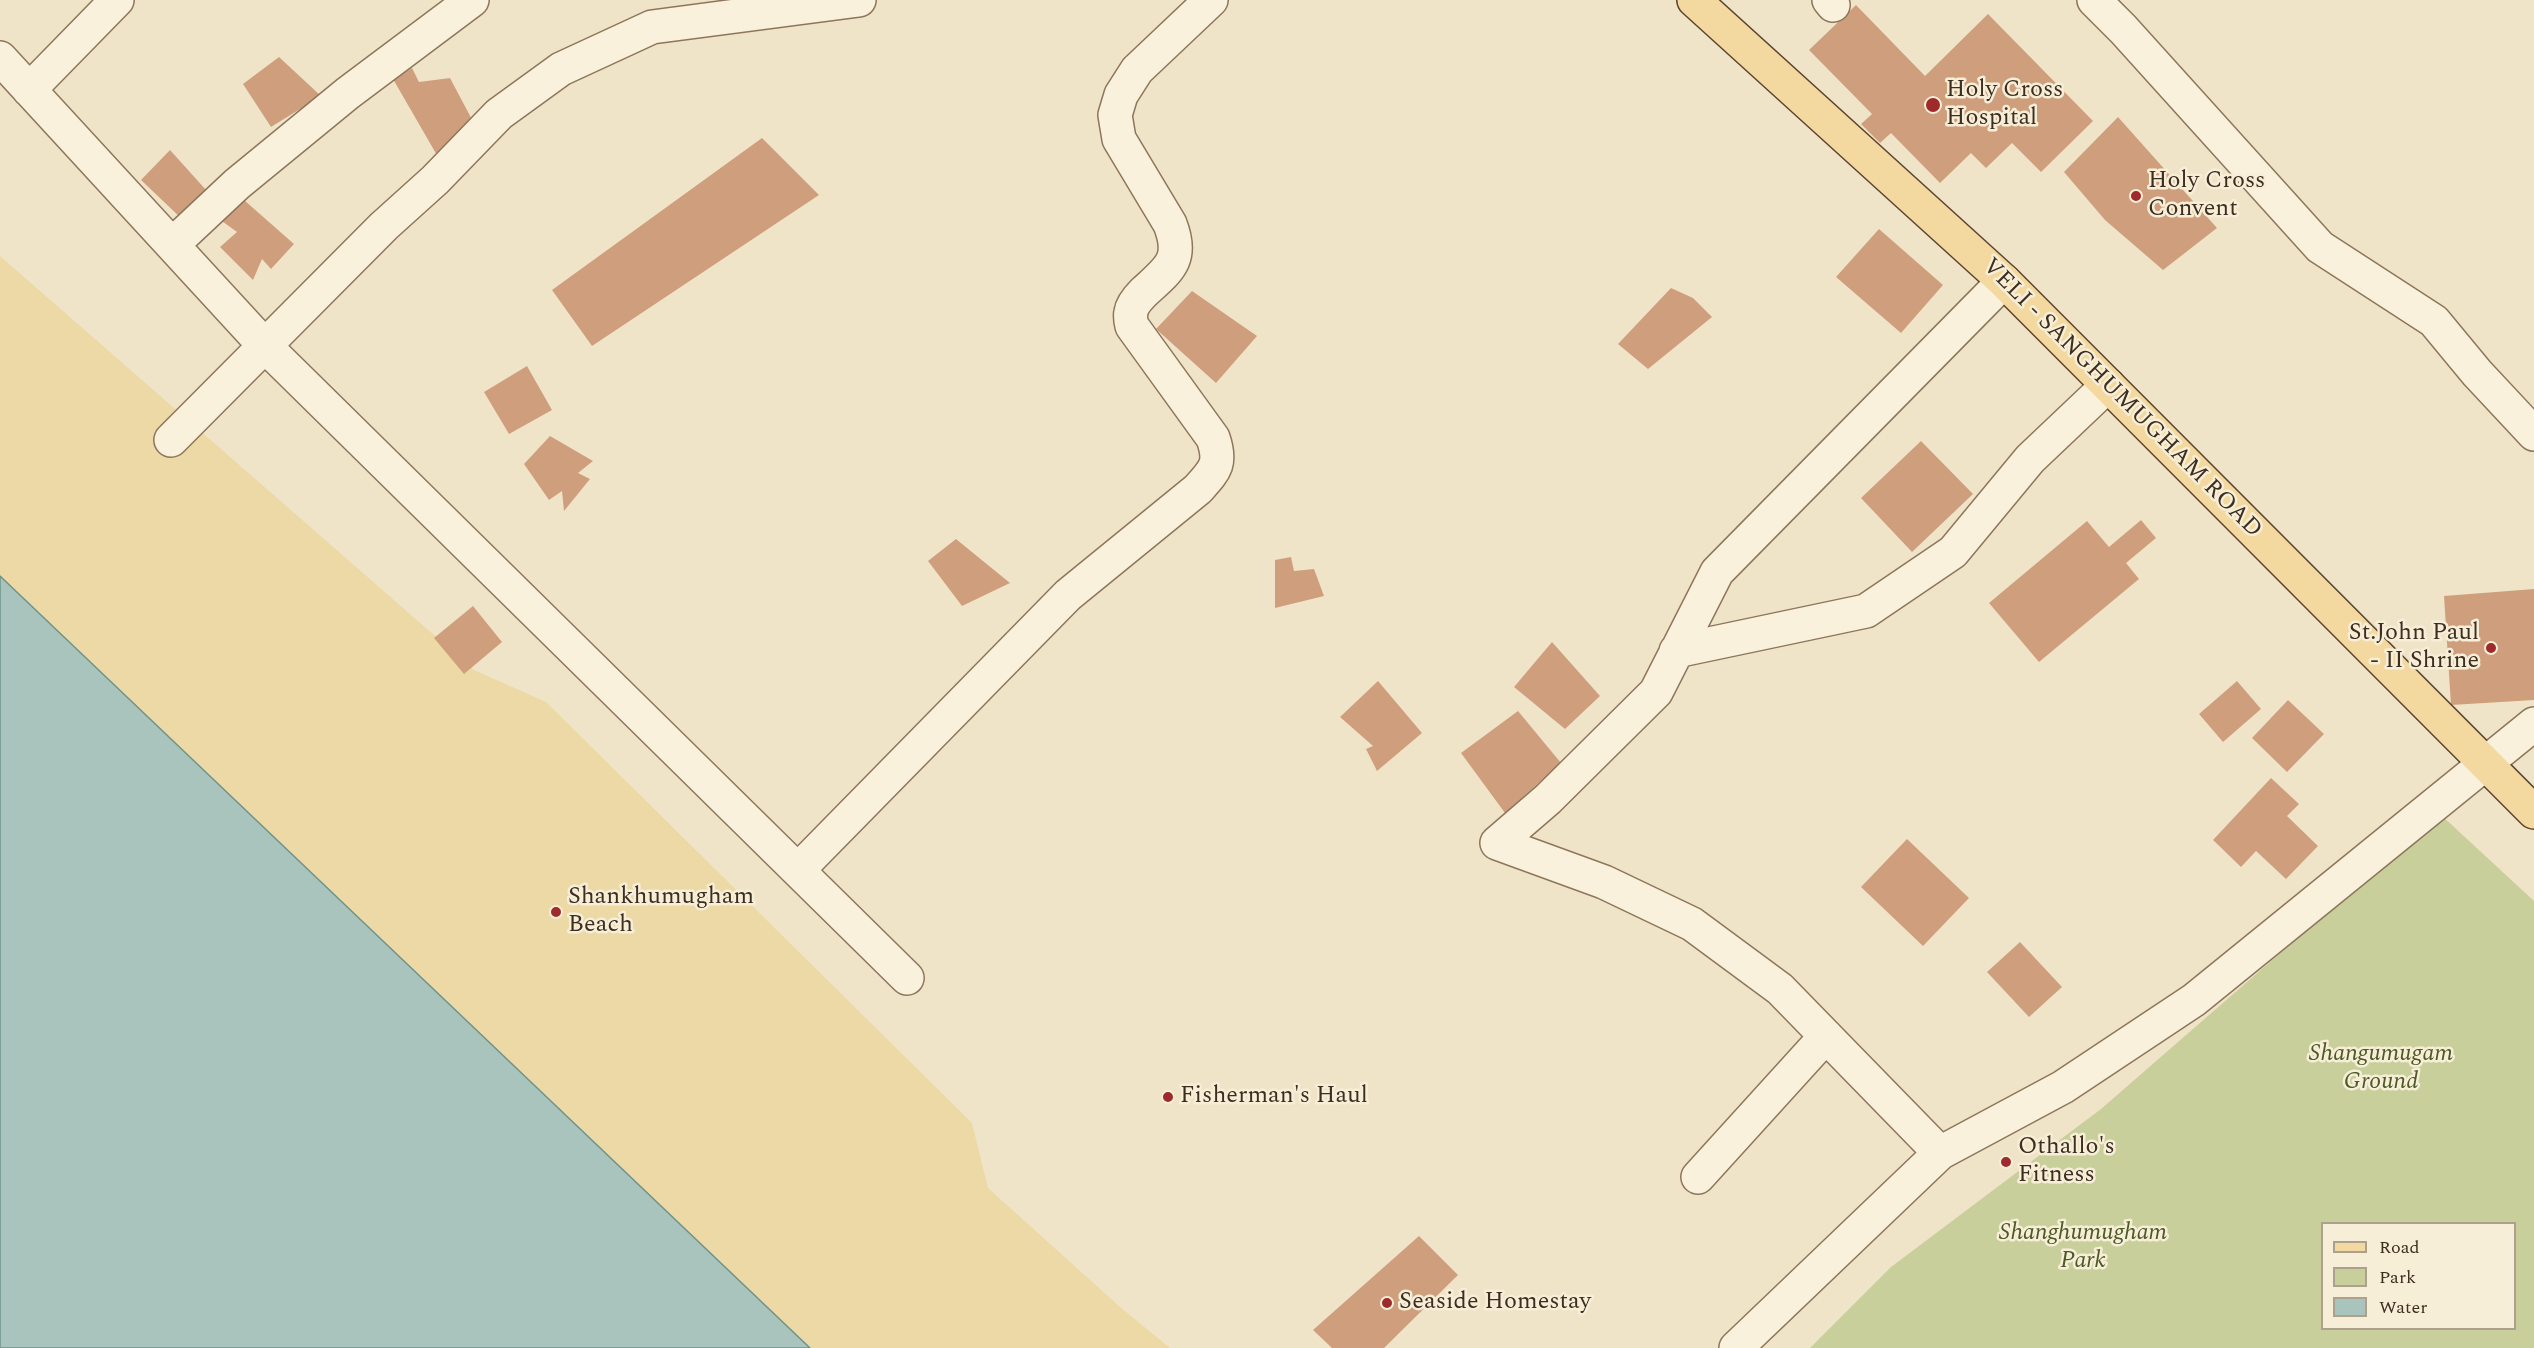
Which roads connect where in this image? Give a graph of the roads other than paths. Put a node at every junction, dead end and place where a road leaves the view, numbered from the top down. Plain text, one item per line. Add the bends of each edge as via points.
1 (117, 0) edge
2 (472, 0) edge
3 (859, 0) edge
4 (1211, 0) edge
5 (2094, 0) edge
6 (1704, 3) edge
7 (0, 58) edge
8 (29, 90) junction
9 (172, 245) junction
10 (2004, 281) junction
11 (265, 346) junction
12 (2108, 385) junction
13 (2534, 434) edge
14 (171, 440) dead end
15 (1676, 651) junction
16 (2534, 724) edge
17 (2488, 764) junction
18 (2534, 812) edge
19 (798, 870) junction
20 (907, 978) dead end
21 (1826, 1036) junction
22 (1940, 1153) junction
23 (1698, 1177) dead end
24 (1736, 1348) edge

1 - 8 street
2 - 9 street via 329,108 237,184
3 - 11 street via 652,27 561,69 500,114
4 - 19 street via 1137,70 1121,95 1115,115 1119,139 1175,237 1176,252 1170,268 1139,297 1130,311 1132,326 1213,438 1219,455 1215,470 1198,489 1068,595
5 - 13 street via 2320,247 2434,321
6 - 10 main road, VELI - SANGHUMUGHAM ROAD
7 - 8 street
8 - 9 street
9 - 11 street
10 - 12 main road, VELI - SANGHUMUGHAM ROAD
10 - 15 street via 1717,572
11 - 14 street
11 - 19 street
12 - 15 street via 2030,459 1953,552 1866,611
12 - 17 main road, VELI - SANGHUMUGHAM ROAD
15 - 21 street via 1656,692 1548,799 1497,843 1604,882 1692,924 1780,989
16 - 17 street
17 - 18 main road, VELI - SANGHUMUGHAM ROAD
17 - 22 street via 2194,999 2063,1087
19 - 20 street
21 - 22 street
21 - 23 street
22 - 24 street

